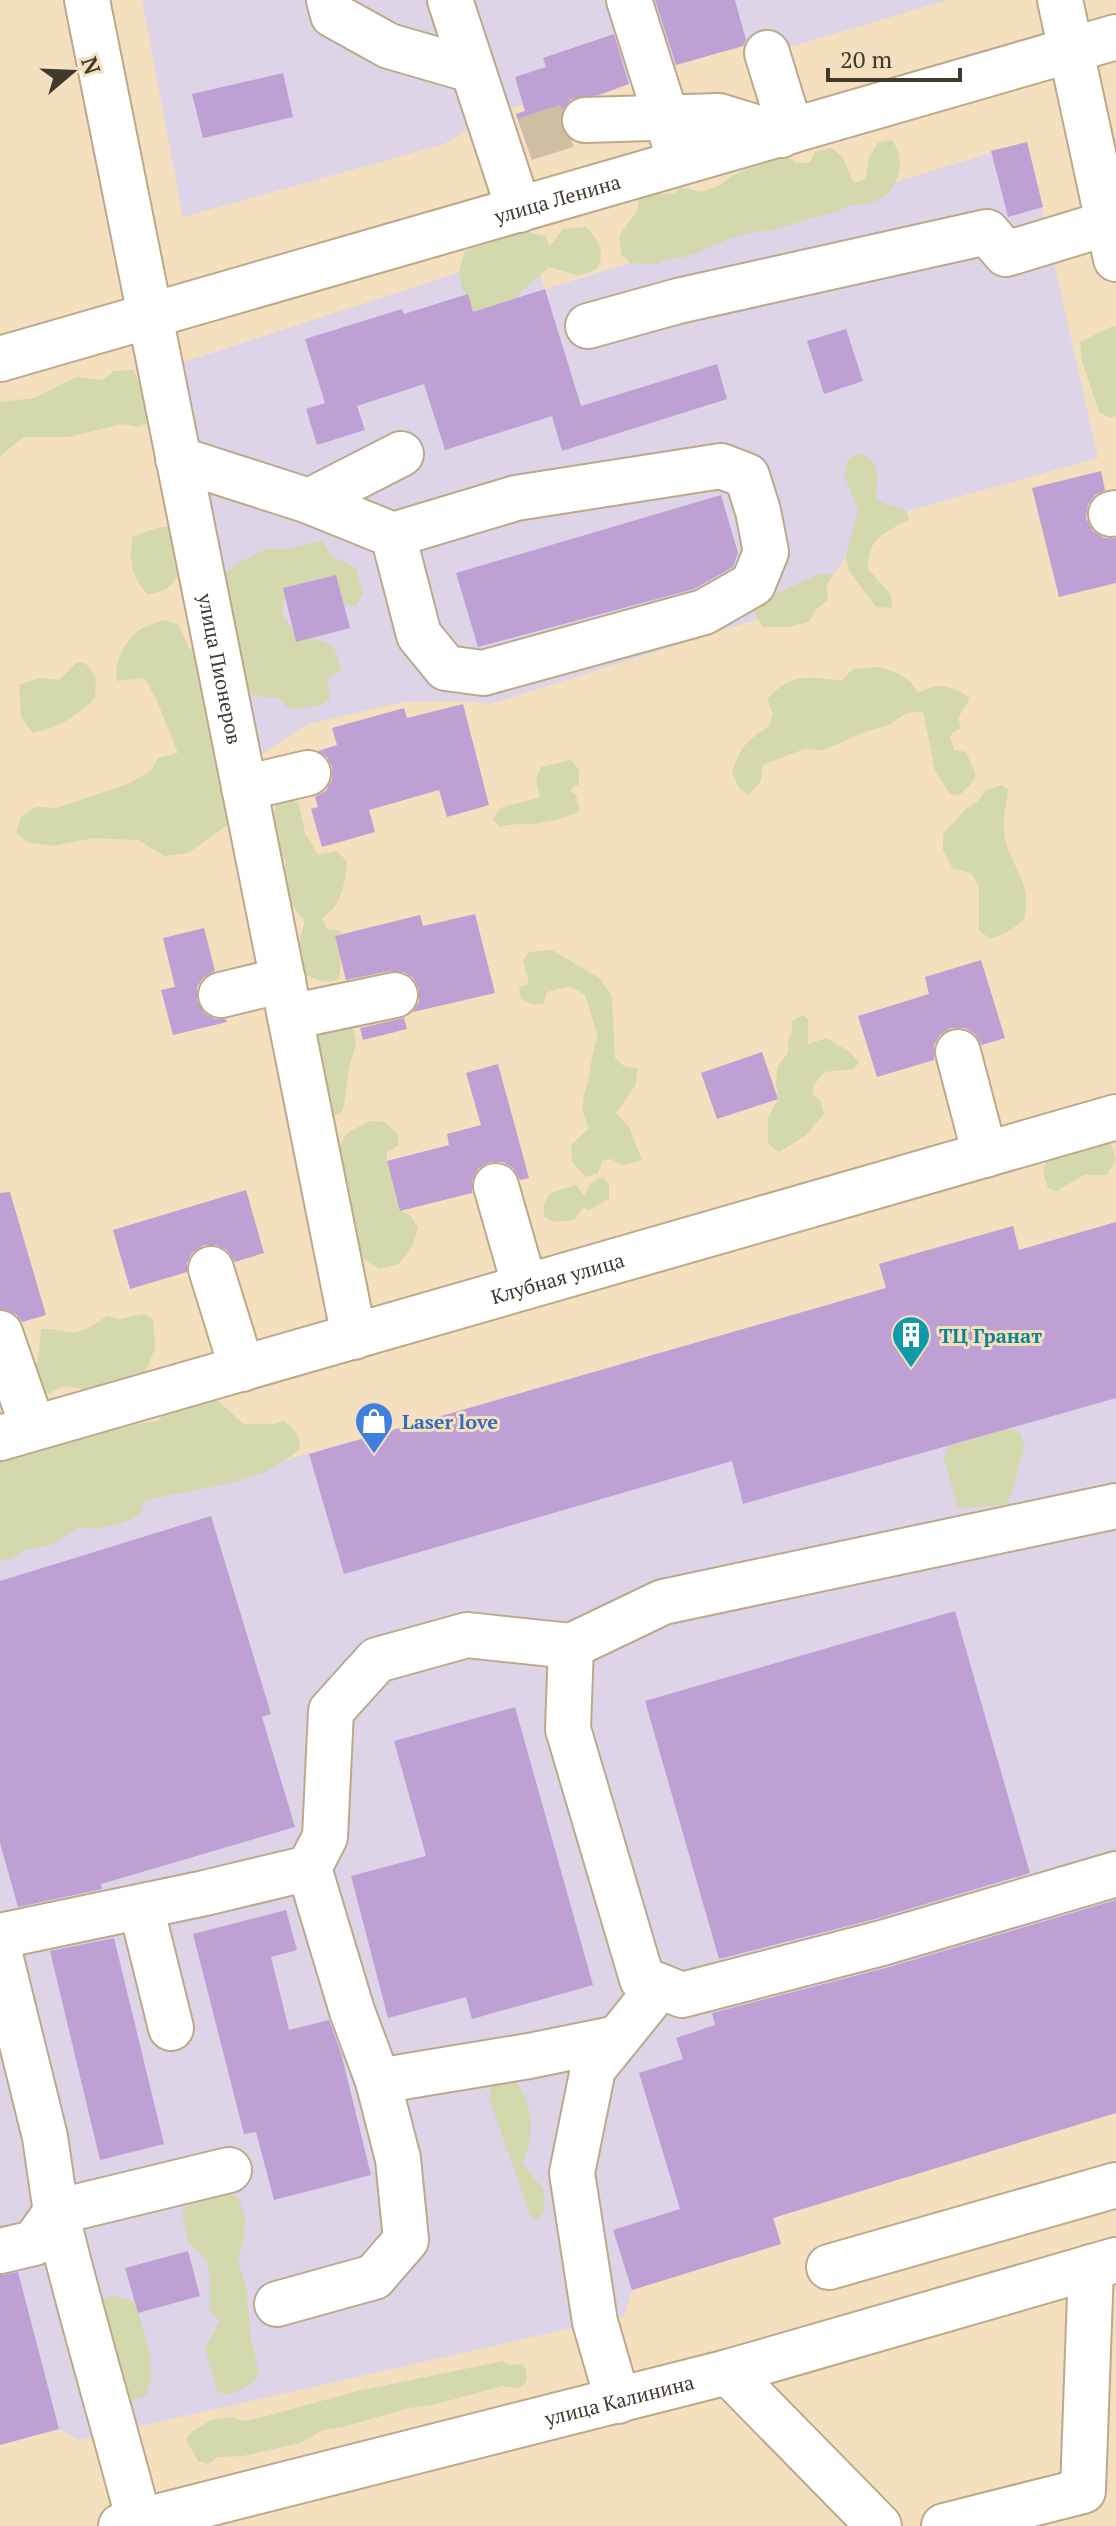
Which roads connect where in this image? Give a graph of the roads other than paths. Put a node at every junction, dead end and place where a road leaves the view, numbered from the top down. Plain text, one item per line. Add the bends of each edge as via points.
1 (87, 0) edge
2 (329, 0) edge
3 (450, 0) edge
4 (629, 0) edge
5 (1060, 0) edge
6 (1116, 37) edge
7 (1071, 50) junction
8 (767, 53) dead end
9 (472, 70) junction
10 (666, 117) junction
11 (585, 120) tunnel mouth
12 (786, 133) junction
13 (681, 163) junction
14 (519, 210) junction
15 (1111, 223) edge
16 (150, 317) junction
17 (588, 326) dead end
18 (0, 359) edge
19 (401, 454) dead end
20 (178, 459) junction
21 (309, 501) junction
22 (393, 535) junction
23 (308, 773) dead end
24 (244, 788) junction
25 (221, 995) dead end
26 (395, 995) dead end
27 (286, 999) junction
28 (958, 1052) dead end
29 (1116, 1117) edge
30 (985, 1155) junction
31 (496, 1186) dead end
32 (211, 1269) dead end
33 (525, 1287) junction
34 (0, 1333) edge
35 (354, 1337) junction
36 (242, 1369) junction
37 (16, 1433) edge
38 (1116, 1506) edge
39 (571, 1646) junction
40 (309, 1868) junction
41 (1116, 1874) edge
42 (141, 1907) junction
43 (0, 1936) edge
44 (0, 1955) edge
45 (660, 1986) junction
46 (171, 2028) dead end
47 (618, 2038) junction
48 (378, 2081) junction
49 (229, 2170) dead end
50 (1116, 2185) edge
51 (56, 2212) junction
52 (0, 2251) edge
53 (1104, 2263) edge
54 (829, 2267) dead end
55 (277, 2304) dead end
56 (728, 2372) junction
57 (618, 2401) junction
58 (130, 2524) edge
59 (879, 2526) edge
60 (944, 2526) edge

1 - 16 street, улица Пионеров
2 - 9 street via 333,15 389,46
3 - 9 street
4 - 10 street
5 - 7 street
6 - 7 street, улица Ленина
7 - 12 street, улица Ленина
7 - 15 street
8 - 12 street
9 - 14 street via 512,142
10 - 11 street
10 - 12 street via 719,116
10 - 13 street
12 - 13 street, улица Ленина
13 - 14 street, улица Ленина
14 - 16 street, улица Ленина
15 - 17 street via 1006,254 987,232
16 - 18 street, улица Ленина
16 - 20 street, улица Пионеров
19 - 21 street
20 - 21 street
20 - 24 street, улица Пионеров
21 - 22 street
22 - 22 street via 516,498 721,466 747,476 766,552 753,584 704,612 483,673 446,668 419,635
23 - 24 street
24 - 27 street, улица Пионеров
25 - 27 street
26 - 27 street
27 - 35 street, улица Пионеров
28 - 30 street
29 - 30 street, Клубная улица
30 - 33 street, Клубная улица
31 - 33 street
32 - 36 street
33 - 35 street, Клубная улица
34 - 37 street
35 - 36 street, Клубная улица
36 - 37 street, Клубная улица
38 - 39 street via 663,1602
39 - 40 street via 467,1635 377,1660 331,1711 325,1837
39 - 45 street via 568,1729 642,1979
40 - 42 street
40 - 48 street
41 - 45 street via 682,1995
42 - 43 street
42 - 46 street
44 - 51 street via 45,2137
45 - 47 street
47 - 48 street
47 - 57 street via 593,2069 572,2173 595,2322
48 - 55 street via 398,2159 406,2240 374,2277
49 - 51 street
50 - 54 street
51 - 52 street via 34,2243
51 - 58 street via 116,2431
53 - 56 street, улица Калинина
53 - 60 street via 1083,2491
56 - 57 street, улица Калинина
56 - 59 street
57 - 58 street, улица Калинина

